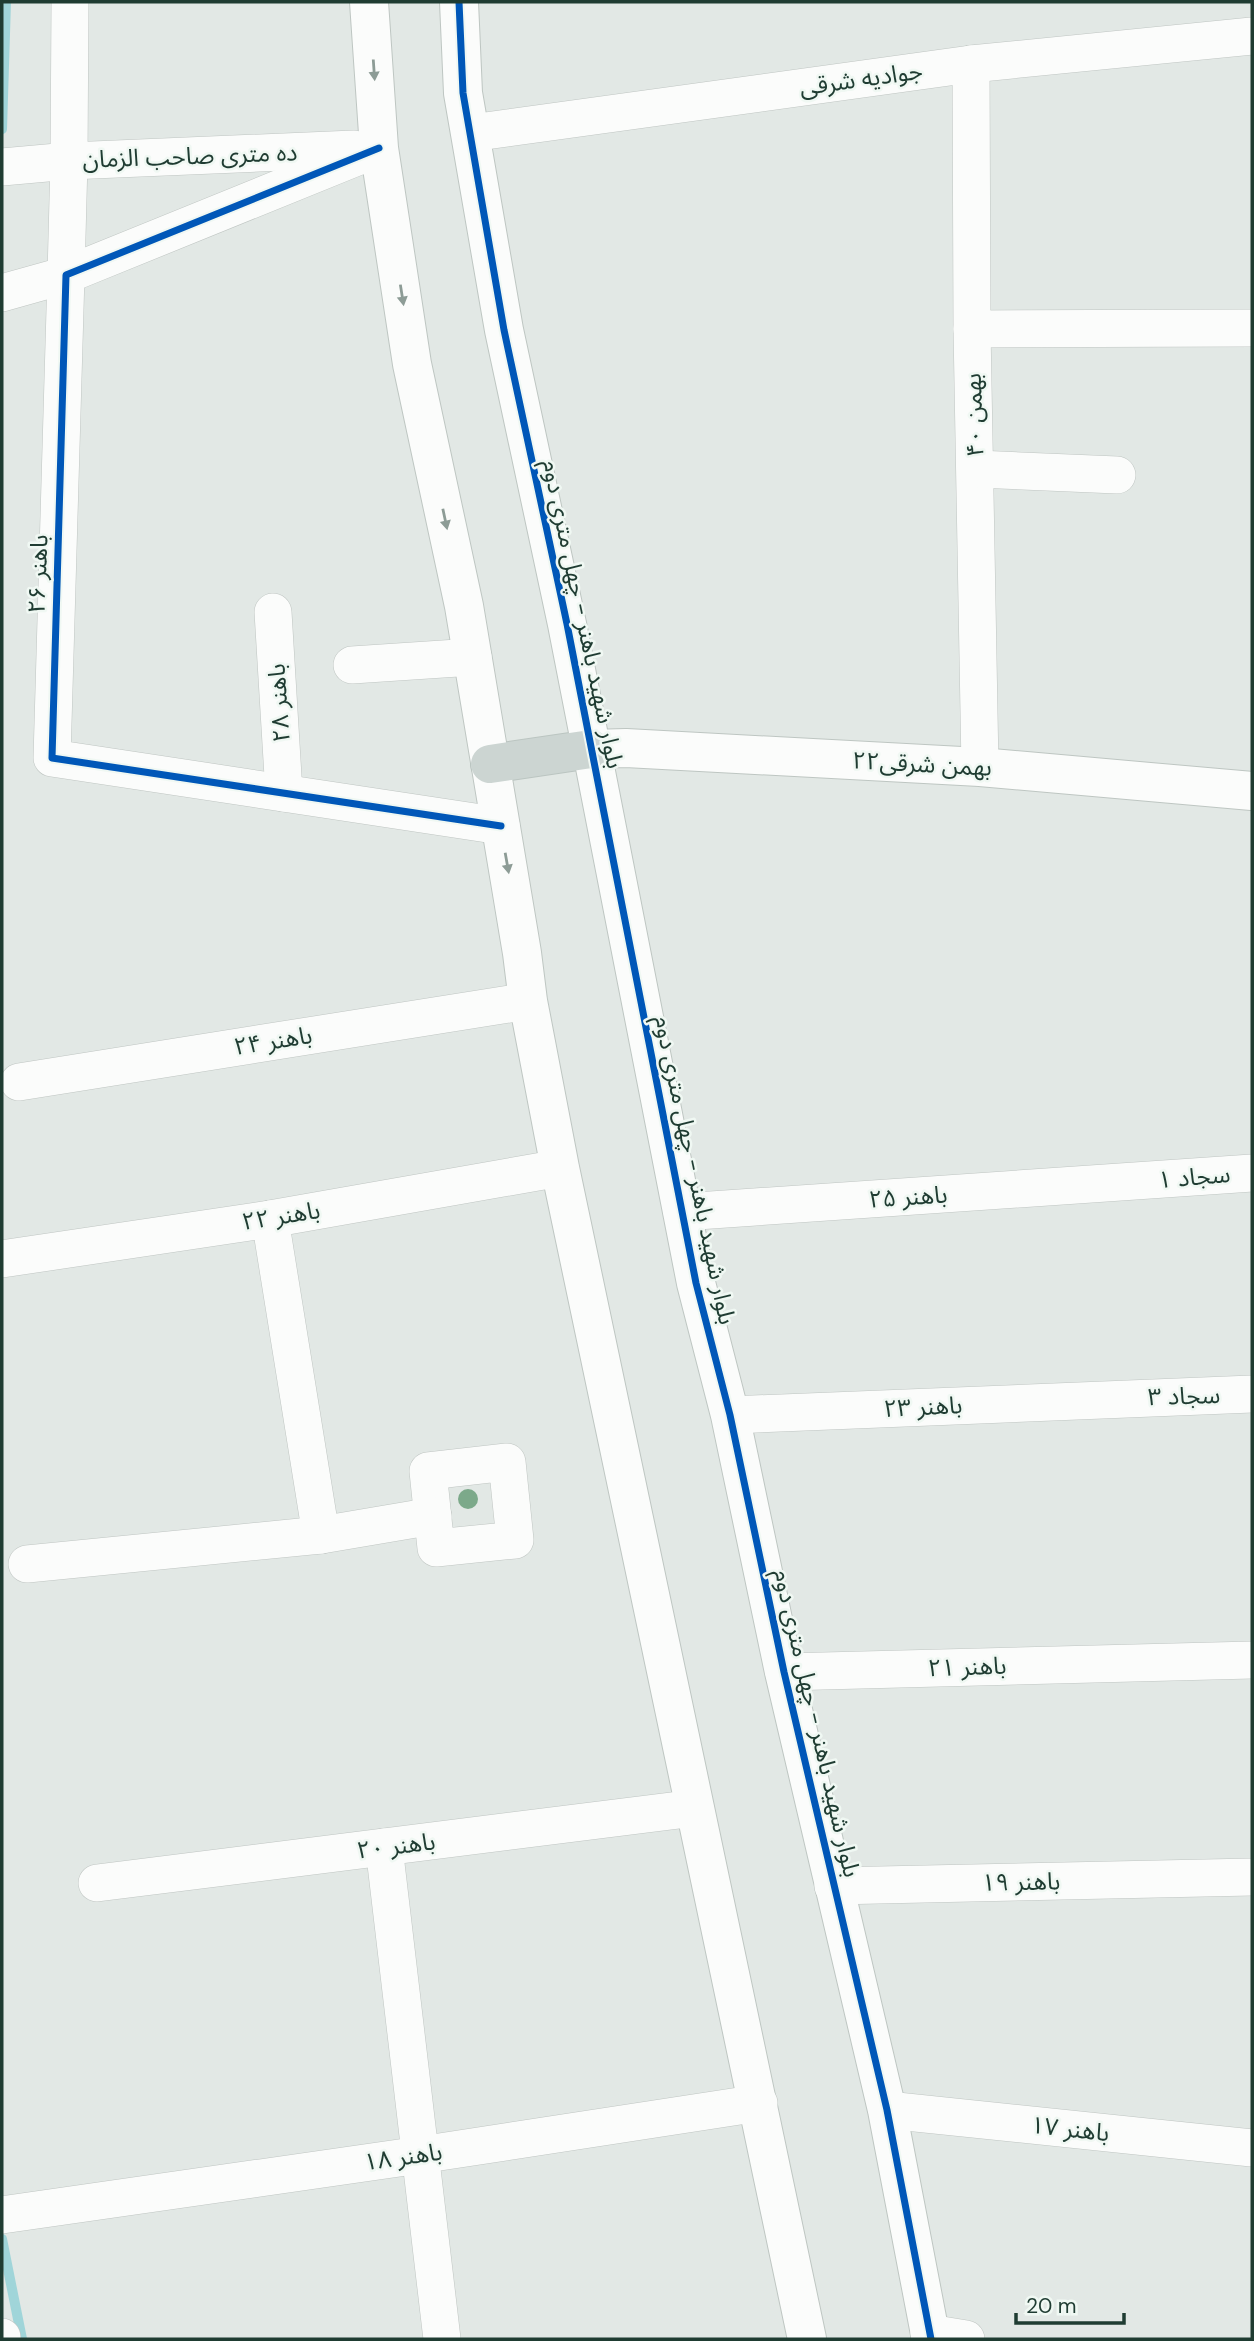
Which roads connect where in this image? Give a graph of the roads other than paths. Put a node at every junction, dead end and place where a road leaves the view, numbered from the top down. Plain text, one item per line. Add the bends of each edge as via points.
1 (70, 2) edge
2 (369, 2) edge
3 (459, 2) edge
4 (1252, 36) edge
5 (971, 64) junction
6 (471, 133) junction
7 (379, 148) junction
8 (69, 161) junction
9 (2, 167) edge
10 (66, 275) junction
11 (9, 290) edge
12 (1252, 328) edge
13 (972, 329) junction
14 (976, 469) junction
15 (1117, 475) dead end
16 (273, 612) dead end
17 (472, 657) junction
18 (352, 664) dead end
19 (591, 749) junction
20 (490, 764) junction
21 (980, 767) junction
22 (1252, 792) edge
23 (284, 793) junction
24 (501, 826) junction
25 (528, 1001) junction
26 (19, 1082) dead end
27 (559, 1168) junction
28 (1252, 1173) edge
29 (1135, 1182) joint
30 (682, 1212) junction
31 (270, 1219) junction
32 (2, 1259) edge
33 (1252, 1394) edge
34 (1117, 1398) joint
35 (730, 1415) junction
36 (433, 1516) dead end
37 (321, 1535) junction
38 (27, 1564) dead end
39 (1252, 1660) edge
40 (784, 1672) junction
41 (695, 1808) junction
42 (384, 1847) junction
43 (1252, 1877) edge
44 (97, 1883) dead end
45 (833, 1886) junction
46 (759, 2103) junction
47 (887, 2110) junction
48 (1252, 2148) edge
49 (420, 2155) junction
50 (2, 2215) edge
51 (942, 2337) edge
52 (442, 2339) edge
53 (807, 2339) edge

1 - 8 street
2 -> 7 street
3 - 6 street, بلوار شهید باهنر - چهل متری دوم via 463,93
4 - 5 street, جوادیه شرقی
5 - 6 street, جوادیه شرقی
5 - 13 street, بهمن ۴۰
6 - 19 street, بلوار شهید باهنر - چهل متری دوم via 504,330
7 - 8 street, ده متری صاحب الزمان
7 - 10 street
7 -> 17 street via 412,363
8 - 9 street, ده متری صاحب الزمان
8 - 10 street
10 - 11 street
10 - 23 street, باهنر ۲۶ via 52,758
12 - 13 street
13 - 14 street, بهمن ۴۰
14 - 15 street
14 - 21 street, بهمن ۴۰
16 - 23 street, باهنر ۲۸
17 - 18 street
17 - 20 street
19 - 20 main road
19 - 21 street, ۲۲بهمن شرقی
19 - 30 street, بلوار شهید باهنر - چهل متری دوم
20 - 24 street
21 - 22 street, ۲۲بهمن شرقی
23 - 24 street, باهنر ۲۶
24 -> 25 street
25 - 26 street, باهنر ۲۴
25 - 27 street
27 - 31 street, باهنر ۲۲
27 - 41 street
28 - 29 street, سجاد ۱
29 - 30 street, باهنر ۲۵
30 - 35 street, بلوار شهید باهنر - چهل متری دوم
31 - 32 street, باهنر ۲۲
31 - 37 street
33 - 34 street, سجاد ۳
34 - 35 street, باهنر ۲۳
35 - 40 street, بلوار شهید باهنر - چهل متری دوم
36 - 37 street
37 - 38 street
39 - 40 street, باهنر ۲۱
40 - 45 street, بلوار شهید باهنر - چهل متری دوم
41 - 42 street, باهنر ۲۰
41 - 46 street
42 - 44 street, باهنر ۲۰
42 - 49 street
43 - 45 street, باهنر ۱۹
45 - 47 street, بلوار شهید باهنر - چهل متری دوم
46 - 49 street, باهنر ۱۸
46 - 53 street
47 - 48 street, باهنر ۱۷
47 - 51 street, بلوار شهید باهنر - چهل متری دوم
49 - 50 street, باهنر ۱۸
49 - 52 street

